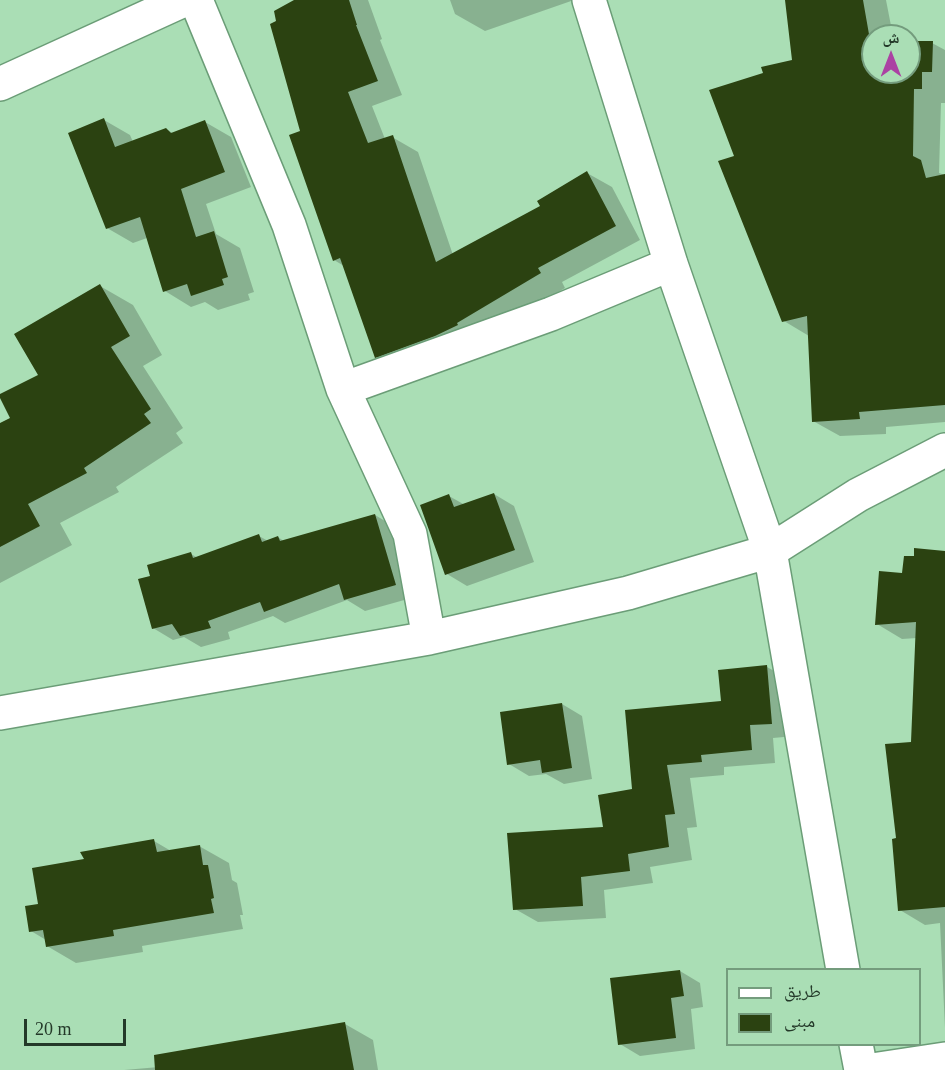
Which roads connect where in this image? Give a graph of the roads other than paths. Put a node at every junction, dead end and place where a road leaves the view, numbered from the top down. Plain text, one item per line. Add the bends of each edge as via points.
1 (184, 0) edge
2 (196, 0) edge
3 (589, 0) edge
4 (0, 84) edge
5 (671, 264) junction
6 (344, 390) junction
7 (945, 450) edge
8 (770, 551) junction
9 (429, 639) junction
10 (0, 712) edge
11 (843, 968) edge
12 (856, 1046) edge
13 (945, 1059) edge
14 (861, 1070) edge
15 (872, 1070) edge

1 - 4 street
2 - 6 street via 289,225
3 - 5 street
5 - 6 street via 551,314
5 - 8 street
6 - 9 street via 410,534
7 - 8 street via 858,495
8 - 9 street via 628,593
8 - 11 street
9 - 10 street
12 - 14 street
13 - 15 street

